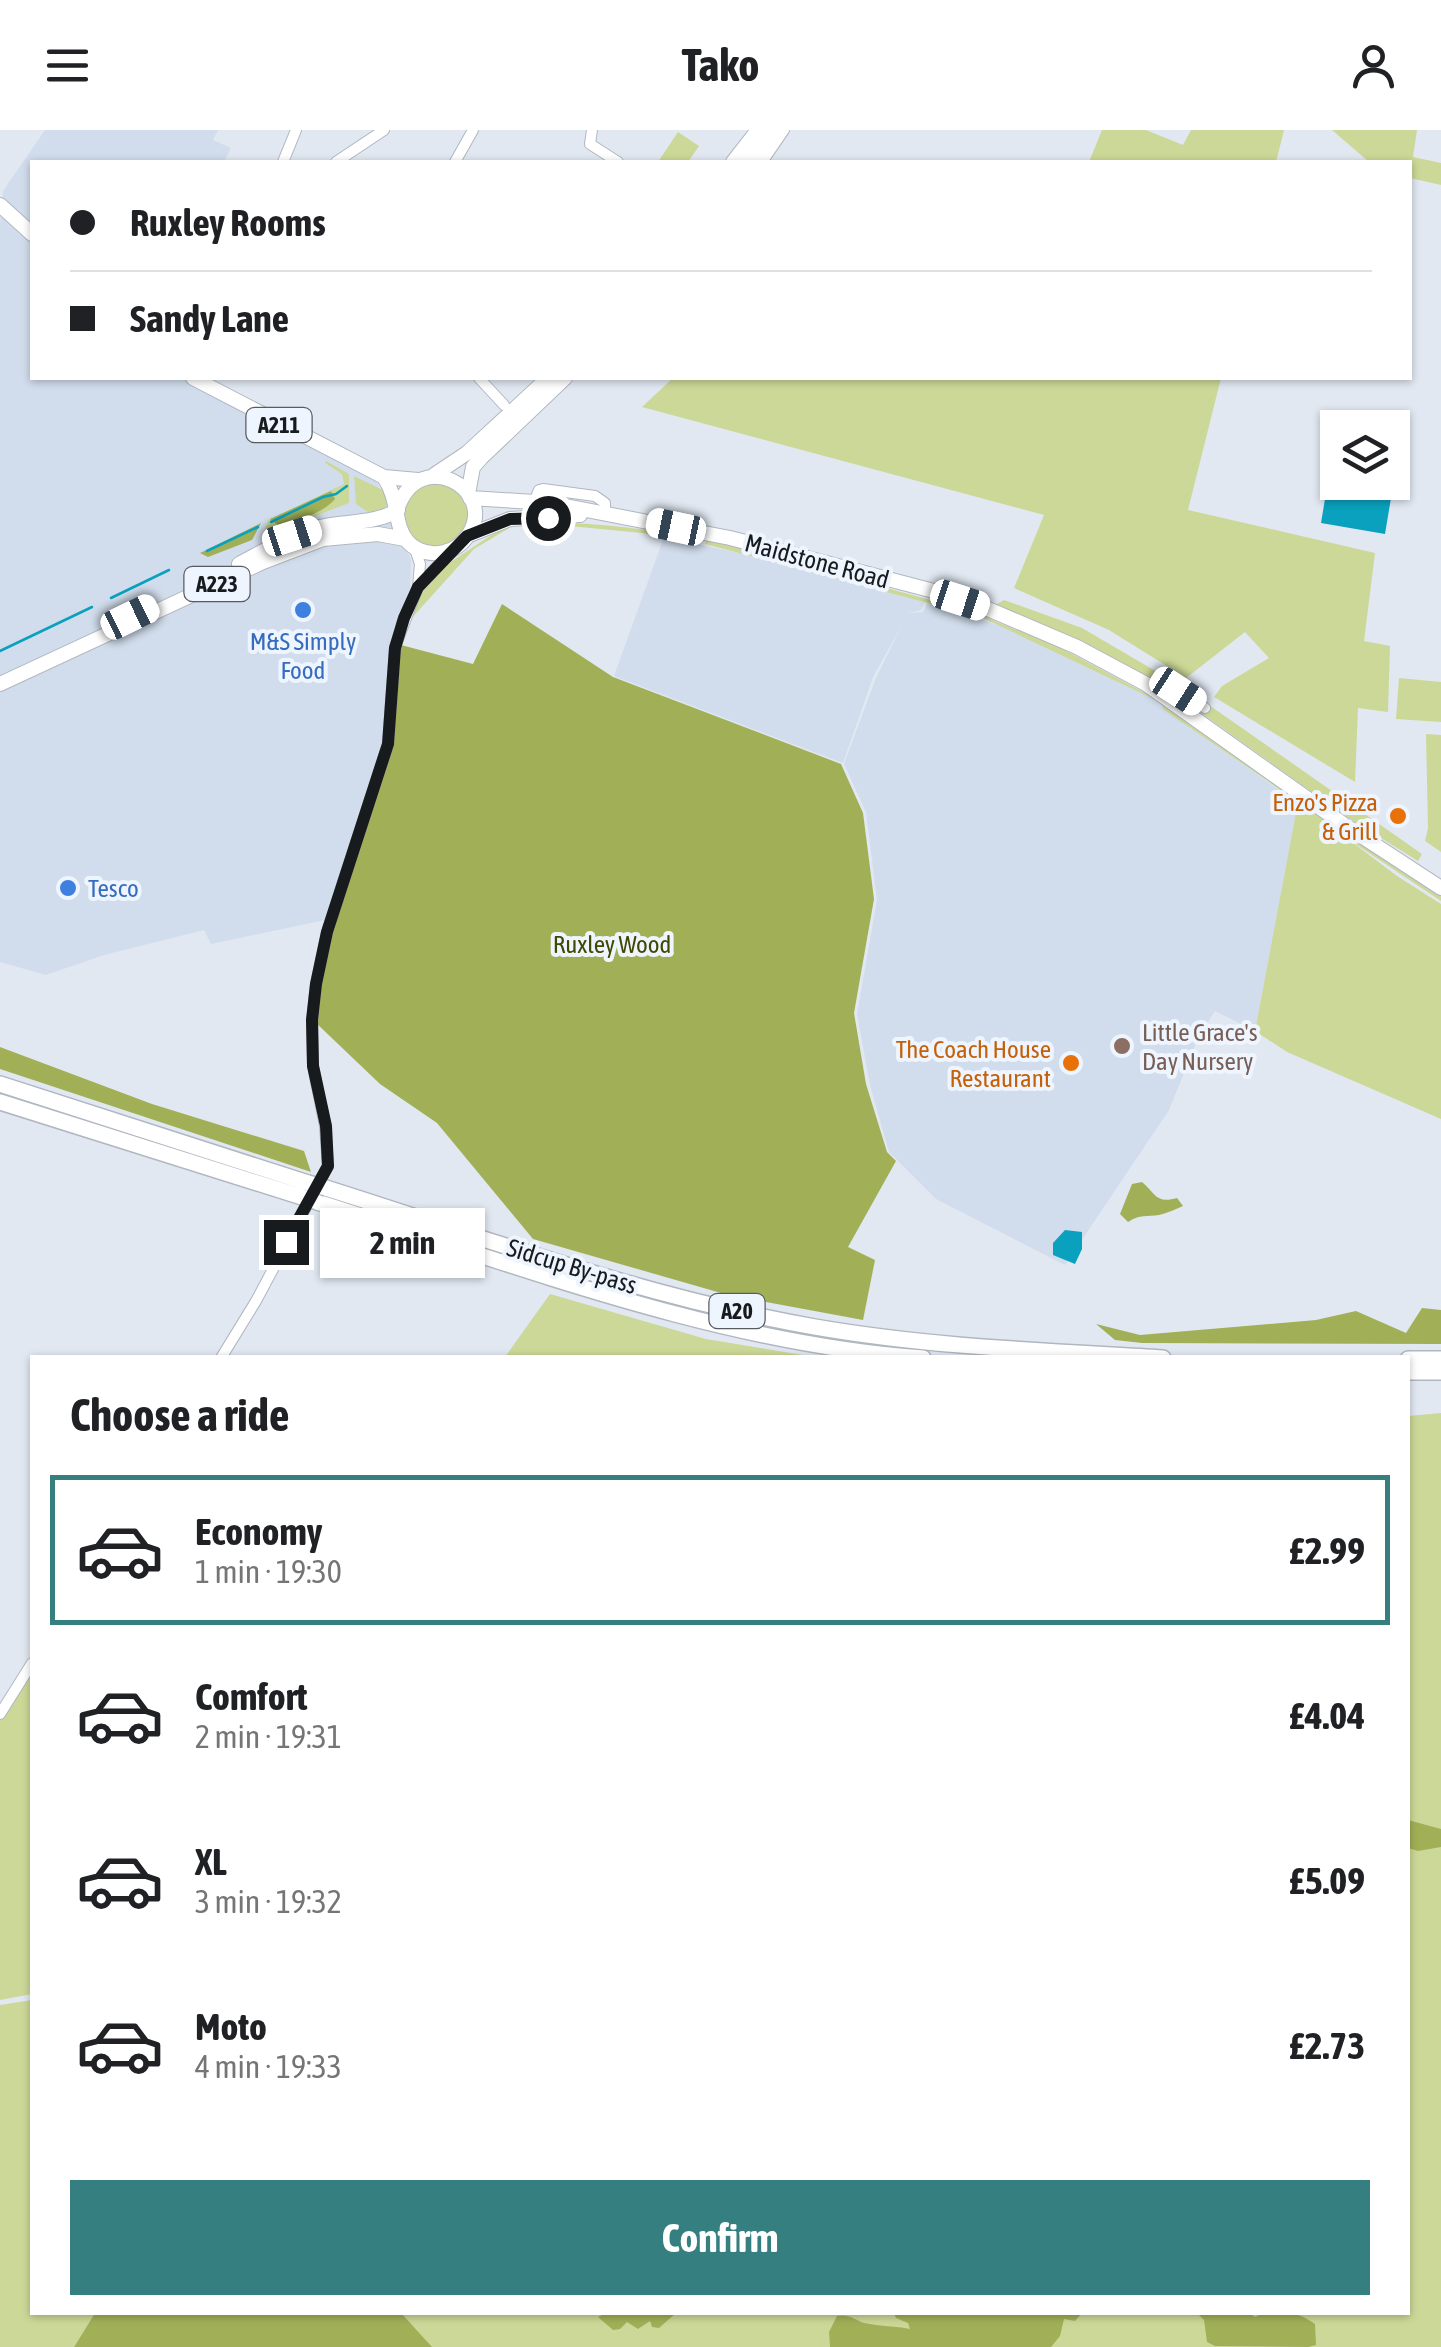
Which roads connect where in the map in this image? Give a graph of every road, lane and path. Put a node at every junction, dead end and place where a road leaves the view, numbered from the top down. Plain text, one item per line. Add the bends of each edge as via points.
1 (296, 130) edge
2 (384, 130) edge
3 (473, 130) edge
4 (592, 130) edge
5 (758, 130) edge
6 (770, 130) edge
7 (784, 130) edge
8 (290, 146) junction
9 (602, 152) junction
10 (283, 160) edge
11 (295, 160) edge
12 (339, 160) edge
13 (456, 160) edge
14 (596, 160) edge
15 (615, 160) edge
16 (734, 160) edge
17 (755, 160) edge
18 (755, 160) edge
19 (0, 205) edge
20 (30, 232) edge
21 (197, 380) edge
22 (481, 380) edge
23 (546, 380) edge
24 (563, 380) edge
25 (504, 405) dead end
26 (384, 477) junction
27 (424, 478) junction
28 (469, 496) junction
29 (398, 509) junction
30 (598, 514) junction
31 (467, 536) junction
32 (410, 543) junction
33 (454, 549) junction
34 (260, 558) junction
35 (418, 587) junction
36 (109, 631) junction
37 (0, 680) edge
38 (1166, 698) junction
39 (1205, 708) dead end
40 (1441, 888) edge
41 (0, 1084) edge
42 (0, 1102) edge
43 (313, 1192) junction
44 (223, 1355) edge
45 (902, 1355) edge
46 (1116, 1355) edge
47 (1410, 1358) edge
48 (1441, 1359) edge
49 (1410, 1372) edge
50 (1441, 1372) edge
51 (30, 1666) edge
52 (0, 1714) edge

1 - 8 street
2 - 12 street
3 - 13 street
4 - 9 street via 589,141
5 - 16 main road
6 - 17 main road
7 - 18 street
8 - 10 street
8 - 11 street
9 - 14 street
9 - 15 street
19 - 20 main road
21 - 26 main road, A211
22 - 25 street
23 - 27 main road via 467,453
24 - 28 main road via 481,458
26 - 27 main road, A211
26 - 29 main road
27 - 28 main road via 451,479
27 - 29 main road via 408,488
28 - 30 main road, Maidstone Road
28 - 31 main road via 474,520
29 - 32 main road
29 - 34 main road, A223 via 380,519 292,536
30 - 31 main road, Maidstone Road via 510,519
30 - 38 main road, Maidstone Road via 730,538 930,590 1077,647
31 - 33 main road
32 - 33 main road via 438,553
32 - 34 main road, A223 via 378,534 324,539
32 - 35 street via 420,564
33 - 35 street
34 - 36 main road, A223
34 - 36 main road, A223
35 - 44 street via 395,648 383,764 316,984 313,1066 328,1166
36 - 37 main road, A223
36 - 37 main road, A223
38 - 39 street via 1174,690
38 - 40 main road, Maidstone Road
41 - 43 highway, Sidcup By-pass / A20
42 - 43 highway, Sidcup By-pass / A20
43 - 45 highway, Sidcup By-pass / A20 via 596,1290 714,1322
43 - 46 highway, Sidcup By-pass / A20 via 776,1320 913,1342
47 - 48 highway
49 - 50 highway
51 - 52 street

